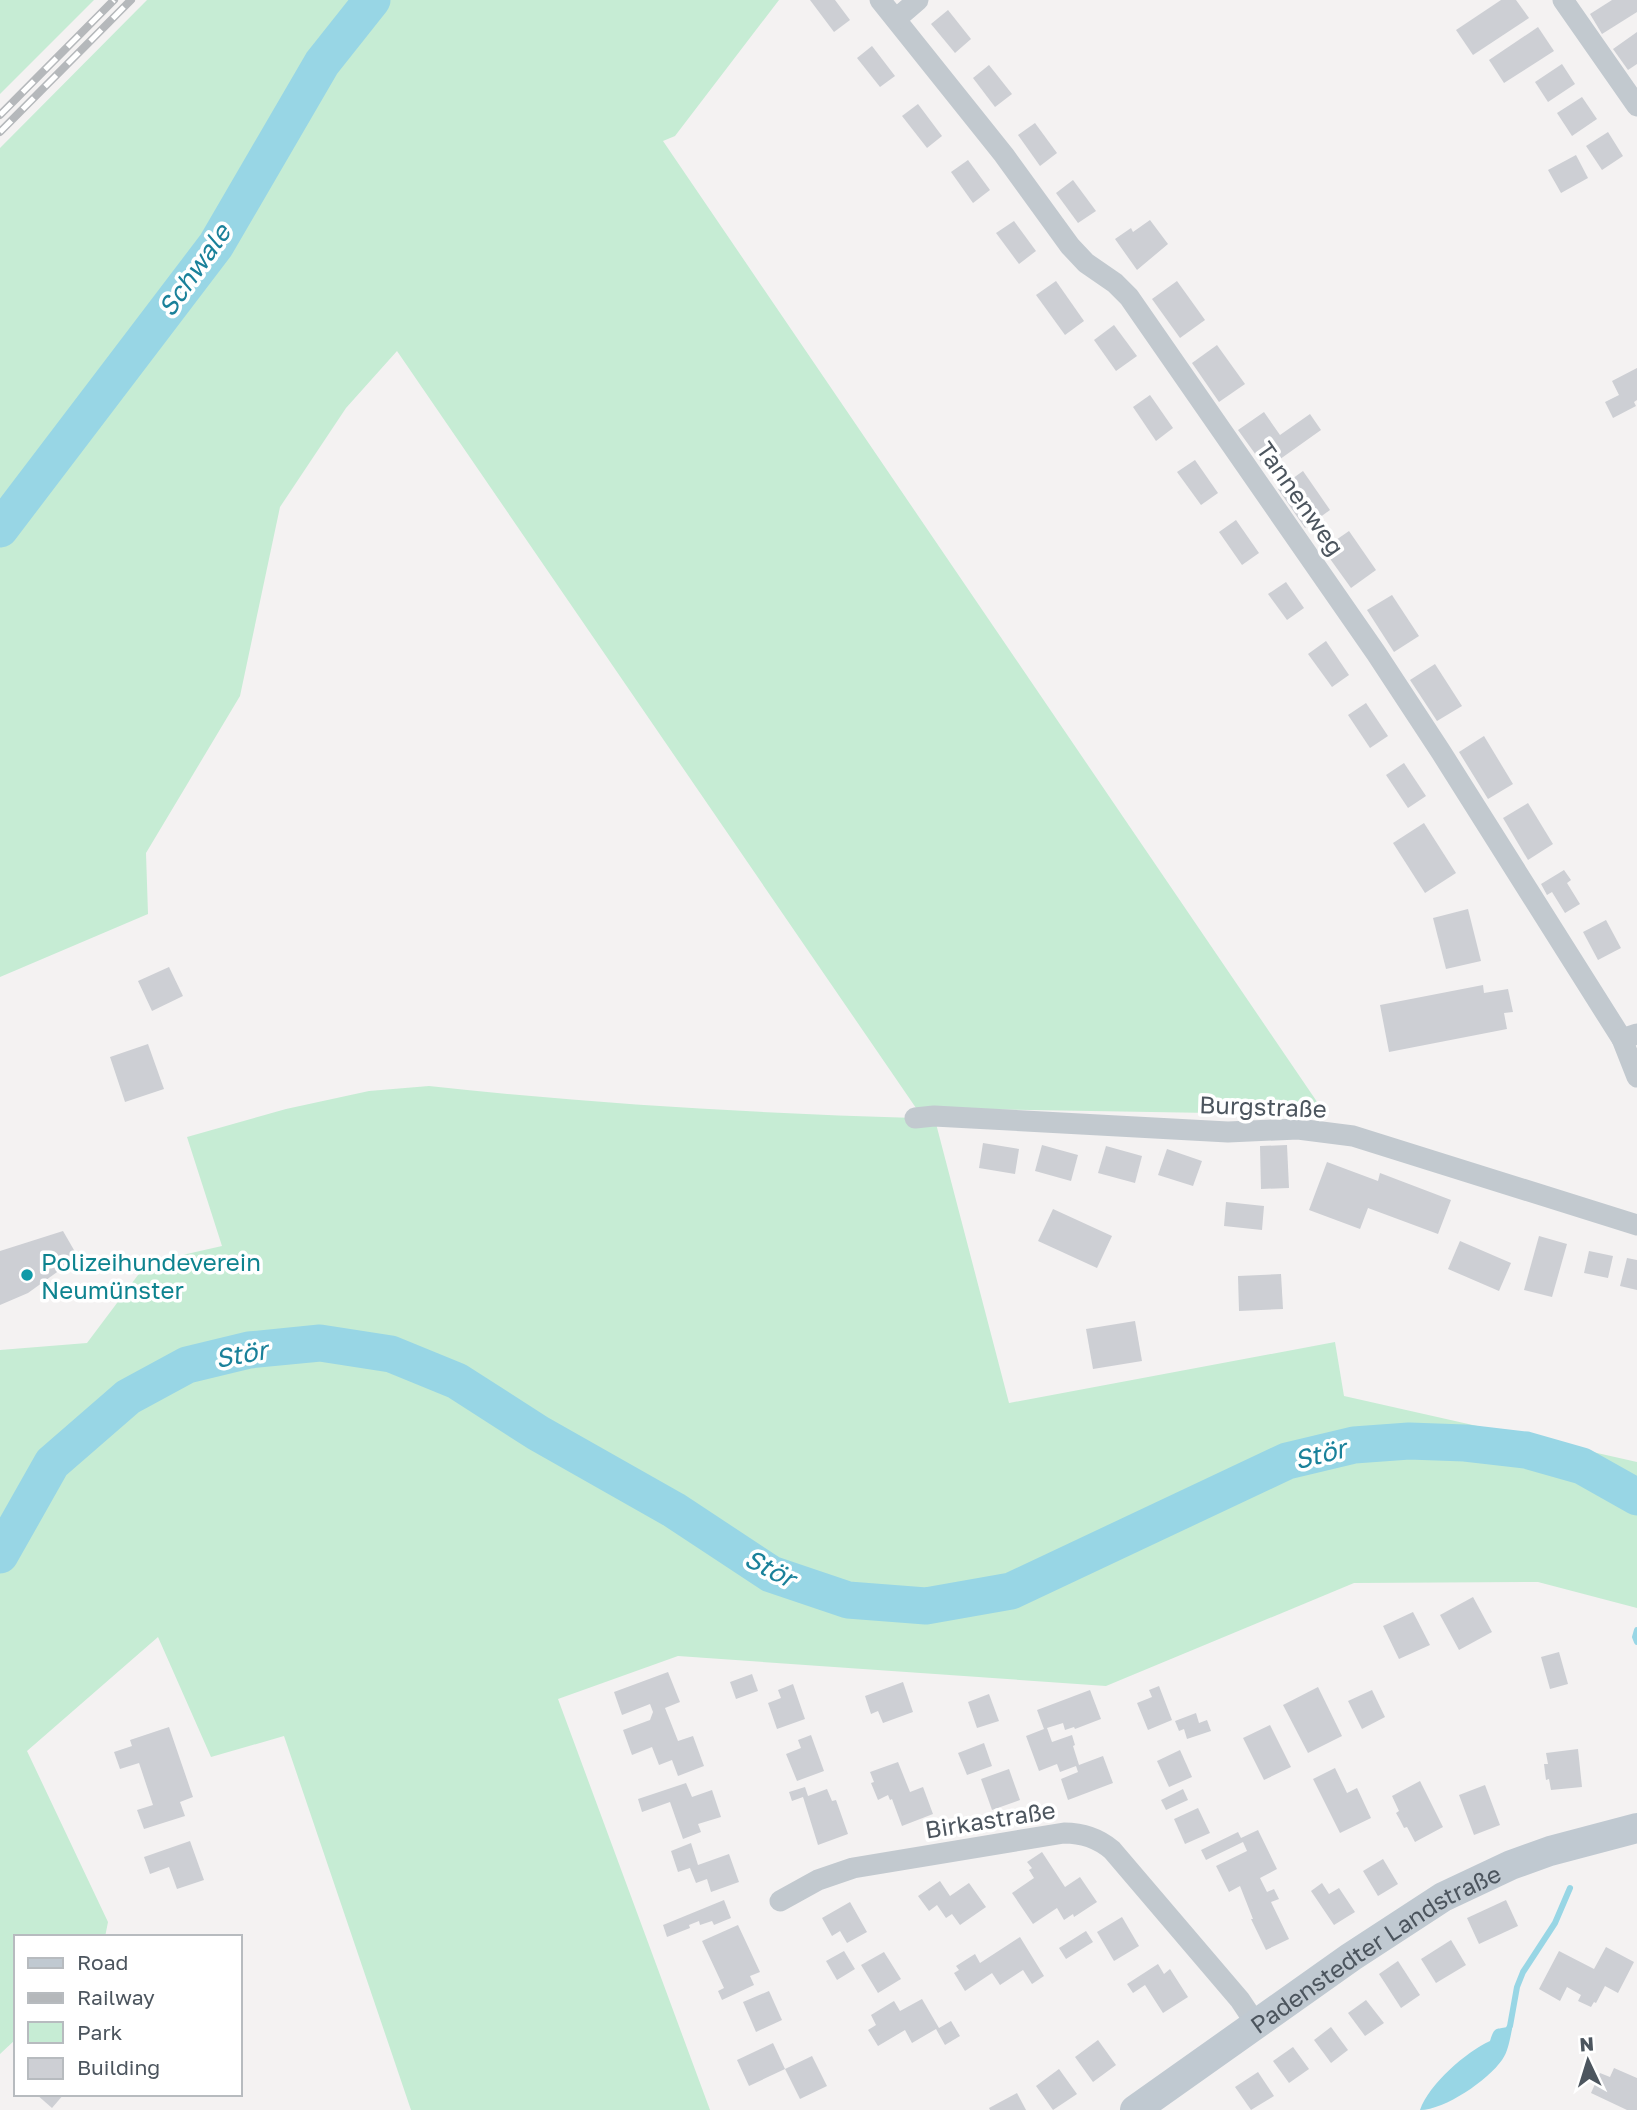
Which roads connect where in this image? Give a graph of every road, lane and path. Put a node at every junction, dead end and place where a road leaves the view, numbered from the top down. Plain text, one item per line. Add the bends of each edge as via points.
1 (880, 0) edge
2 (918, 0) edge
3 (1563, 0) edge
4 (896, 19) junction
5 (1637, 106) edge
6 (1630, 1037) edge
7 (1637, 1077) edge
8 (915, 1118) dead end
9 (1637, 1225) edge
10 (1637, 1828) edge
11 (779, 1901) dead end
12 (1256, 2024) junction
13 (1135, 2110) edge

1 - 4 street, Tannenweg
2 - 4 street
3 - 5 street
4 - 6 street, Tannenweg via 1070,246 1129,297 1313,560
6 - 7 street, Tannenweg
8 - 9 street, Burgstraße via 1228,1132 1298,1129 1345,1135
10 - 12 street, Padenstedter Landstraße via 1550,1851 1443,1897
11 - 12 street, Birkastraße via 853,1868 1063,1833 1084,1835 1112,1850
12 - 13 street, Padenstedter Landstraße

